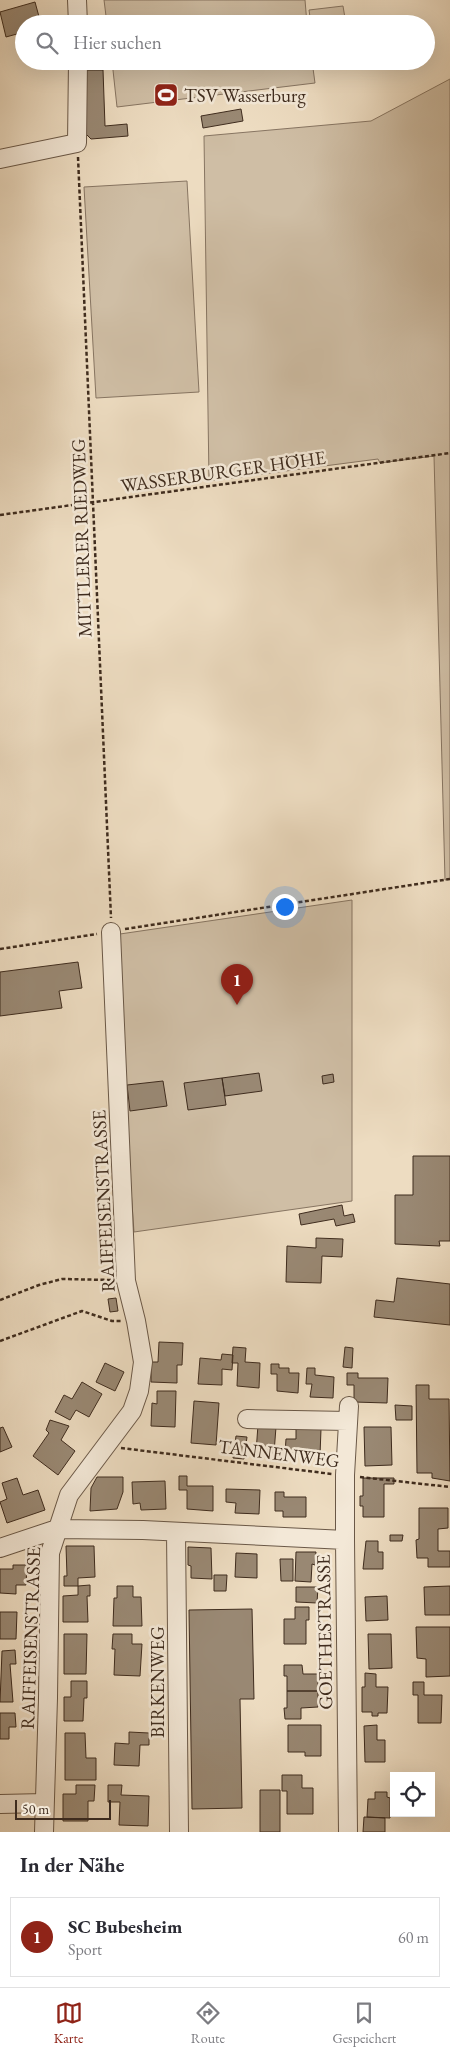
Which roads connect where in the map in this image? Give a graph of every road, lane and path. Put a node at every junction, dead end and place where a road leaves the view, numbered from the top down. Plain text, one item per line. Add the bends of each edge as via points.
1 (77, 0) edge
2 (78, 15) edge
3 (78, 70) edge
4 (77, 143) junction
5 (0, 159) edge
6 (450, 453) edge
7 (94, 503) junction
8 (0, 515) edge
9 (450, 879) edge
10 (112, 932) junction
11 (0, 949) edge
12 (126, 1281) junction
13 (0, 1300) edge
14 (136, 1321) junction
15 (0, 1341) edge
16 (248, 1419) dead end
17 (106, 1446) junction
18 (345, 1476) junction
19 (450, 1488) edge
20 (57, 1529) junction
21 (176, 1532) junction
22 (345, 1540) junction
23 (0, 1548) edge
24 (44, 1803) junction
25 (0, 1804) edge
26 (44, 1832) edge
27 (179, 1832) edge
28 (348, 1832) edge

1 - 2 street
3 - 4 street
4 - 5 street
4 - 7 path, MITTLERER RIEDWEG
6 - 7 path, WASSERBURGER HÖHE
7 - 8 path, WASSERBURGER HÖHE
7 - 10 path, MITTLERER RIEDWEG
9 - 10 path
10 - 11 path
10 - 12 street, RAIFFEISENSTRASSE
12 - 13 path via 62,1279
12 - 14 street, RAIFFEISENSTRASSE
14 - 15 path via 112,1321 82,1311
14 - 17 street, RAIFFEISENSTRASSE via 143,1362 139,1391 132,1411
16 - 18 street via 349,1414
17 - 18 path, TANNENWEG
17 - 20 street, RAIFFEISENSTRASSE via 69,1495
18 - 19 path, TANNENWEG
18 - 22 street
20 - 21 street, GOETHESTRASSE
20 - 23 street, GOETHESTRASSE
20 - 24 street, RAIFFEISENSTRASSE via 50,1553
21 - 22 street, GOETHESTRASSE
21 - 27 street, BIRKENWEG
22 - 28 street, GOETHESTRASSE
24 - 25 street
24 - 26 street, RAIFFEISENSTRASSE

